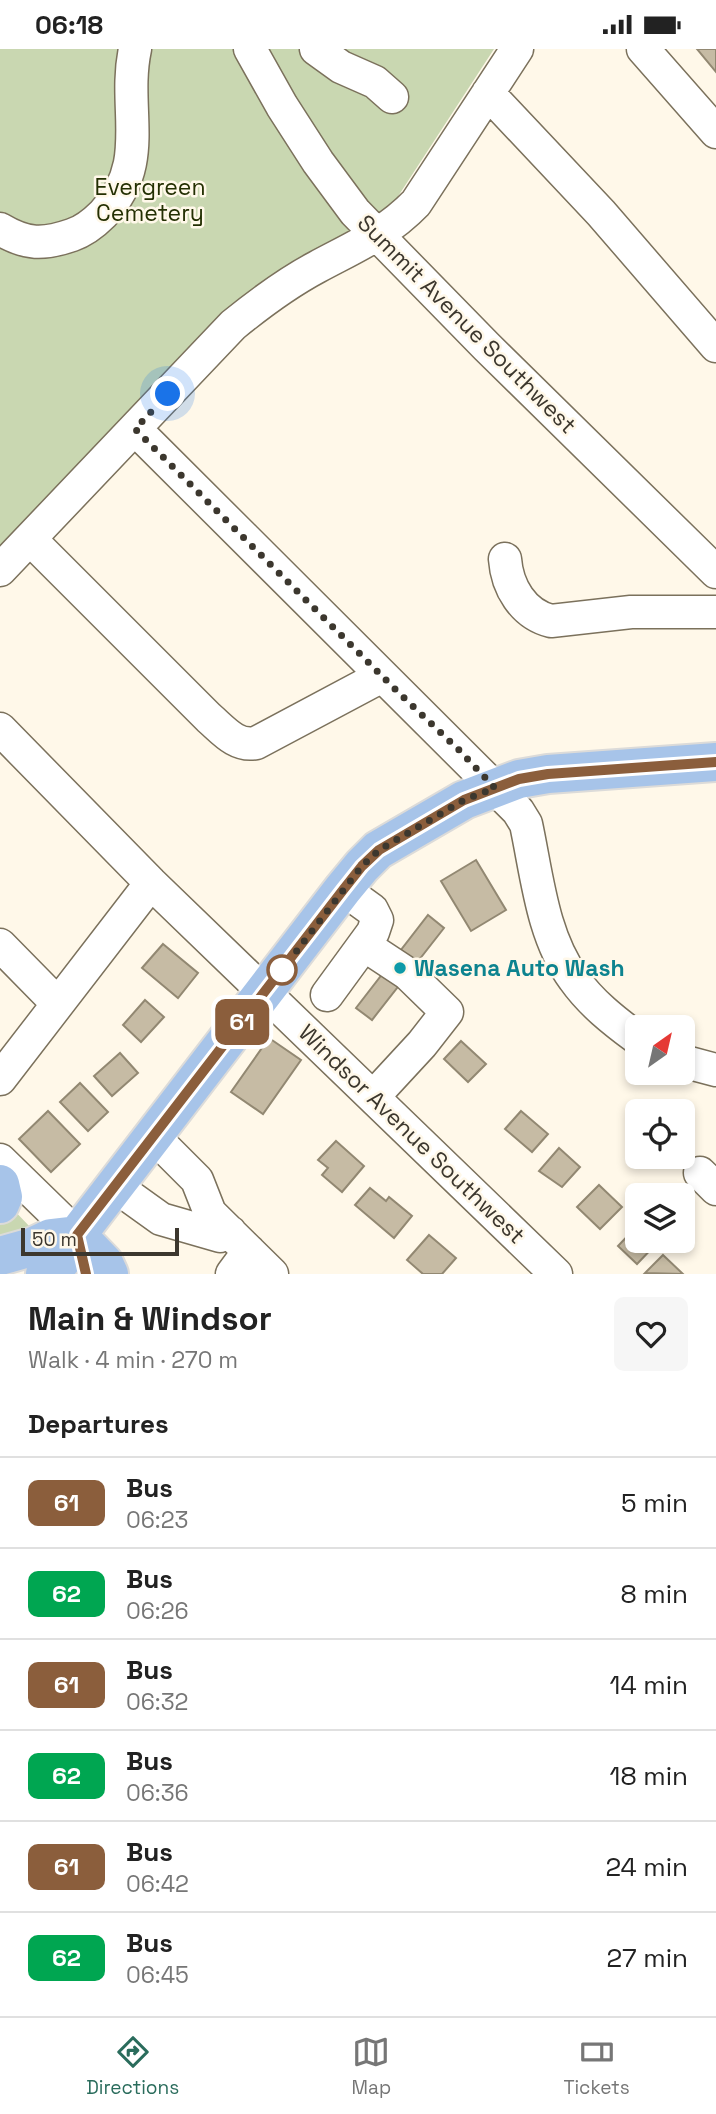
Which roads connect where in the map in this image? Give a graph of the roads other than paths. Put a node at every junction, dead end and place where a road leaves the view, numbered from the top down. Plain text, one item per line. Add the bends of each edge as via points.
1 (135, 49) edge
2 (250, 49) edge
3 (316, 49) edge
4 (517, 49) edge
5 (643, 49) edge
6 (488, 93) junction
7 (392, 97) dead end
8 (716, 132) edge
9 (0, 229) edge
10 (378, 236) junction
11 (716, 346) edge
12 (135, 429) junction
13 (30, 539) junction
14 (505, 559) dead end
15 (0, 570) edge
16 (716, 572) edge
17 (716, 612) edge
18 (382, 676) junction
19 (0, 729) edge
20 (716, 762) edge
21 (495, 788) junction
22 (151, 883) junction
23 (343, 890) junction
24 (0, 945) edge
25 (364, 946) junction
26 (265, 992) junction
27 (327, 995) dead end
28 (57, 1003) junction
29 (625, 1028) edge
30 (695, 1064) edge
31 (716, 1070) edge
32 (0, 1079) edge
33 (373, 1097) junction
34 (154, 1137) junction
35 (0, 1160) edge
36 (0, 1184) edge
37 (115, 1186) junction
38 (0, 1204) edge
39 (77, 1235) junction
40 (237, 1252) edge
41 (0, 1256) edge
42 (45, 1274) edge
43 (86, 1274) edge
44 (110, 1274) edge
45 (272, 1274) edge
46 (556, 1274) edge

1 - 9 street via 130,90 133,151 129,172 114,202 78,233 52,242 36,243
2 - 10 street, Summit Avenue Southwest via 318,162
3 - 7 street via 341,67 375,82
4 - 6 street
5 - 8 street
6 - 10 street via 416,203
6 - 11 street via 601,213
10 - 12 street via 266,298 233,325
10 - 16 street, Summit Avenue Southwest
12 - 13 street
12 - 18 street
13 - 15 street
13 - 18 street via 238,742 256,743
14 - 17 street via 510,585 529,612 551,621 631,612
18 - 21 street
19 - 22 street, Windsor Avenue Southwest
20 - 21 main road via 548,774
21 - 23 main road via 464,800 379,850
21 - 29 street via 526,824 546,919 572,978
22 - 26 street, Windsor Avenue Southwest
22 - 28 street
23 - 25 street via 372,910 377,921
23 - 26 main road
24 - 28 street
25 - 27 street
25 - 33 street via 408,974 447,1012
26 - 33 street, Windsor Avenue Southwest
26 - 34 main road
28 - 32 street
30 - 31 street
33 - 46 street, Windsor Avenue Southwest
34 - 37 main road
34 - 40 street via 197,1180 210,1213
35 - 39 street
36 - 38 main road
37 - 39 main road
37 - 40 street via 161,1219 220,1236
39 - 41 main road via 51,1238
39 - 42 main road via 68,1254
39 - 43 main road
39 - 44 main road
40 - 45 street

